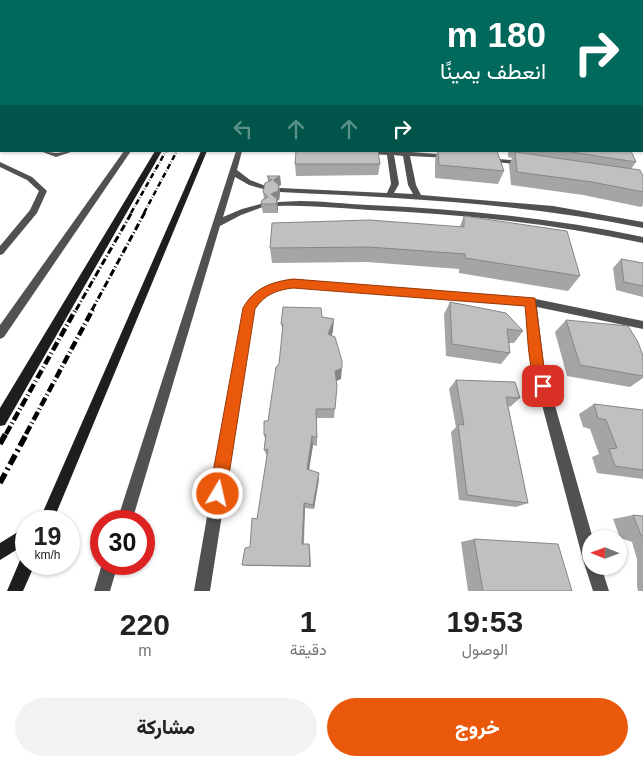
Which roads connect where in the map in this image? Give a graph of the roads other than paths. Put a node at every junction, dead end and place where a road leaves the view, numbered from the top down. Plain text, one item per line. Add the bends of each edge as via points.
1 (45, 152) edge
2 (66, 152) edge
3 (127, 152) edge
4 (158, 152) edge
5 (204, 152) edge
6 (239, 152) edge
7 (367, 152) edge
8 (390, 154) junction
9 (406, 154) junction
10 (462, 157) edge
11 (481, 159) edge
12 (0, 164) edge
13 (528, 164) edge
14 (232, 170) junction
15 (266, 188) edge
16 (280, 190) edge
17 (304, 190) junction
18 (390, 194) junction
19 (418, 196) junction
20 (278, 204) edge
21 (302, 204) junction
22 (264, 205) edge
23 (215, 225) junction
24 (643, 225) edge
25 (643, 240) edge
26 (0, 252) edge
27 (531, 302) junction
28 (643, 325) edge
29 (0, 334) edge
30 (0, 420) edge
31 (50, 510) edge
32 (127, 510) edge
33 (583, 530) edge
34 (15, 542) edge
35 (0, 552) edge
36 (22, 575) edge
37 (107, 575) edge
38 (596, 575) edge
39 (15, 591) edge
40 (102, 591) edge
41 (202, 591) edge
42 (600, 591) edge

1 - 2 street via 52,155
3 - 29 street
4 - 30 main road
5 - 31 main road
6 - 14 street
7 - 8 street
8 - 9 street
8 - 18 street via 395,181 395,188
9 - 10 street
9 - 19 street via 412,185
11 - 13 street
12 - 26 street via 28,178 43,191 34,211
14 - 15 street via 245,181
14 - 23 street
16 - 17 street
17 - 18 street
17 - 21 street
18 - 19 street
19 - 24 street via 483,200
20 - 21 street
21 - 25 street via 486,215
22 - 23 street via 247,208
23 - 32 street
27 - 28 street
27 - 33 street via 538,367
27 - 41 street via 293,284 279,285 256,298 246,320
34 - 35 main road
36 - 39 main road
37 - 40 street
38 - 42 street

